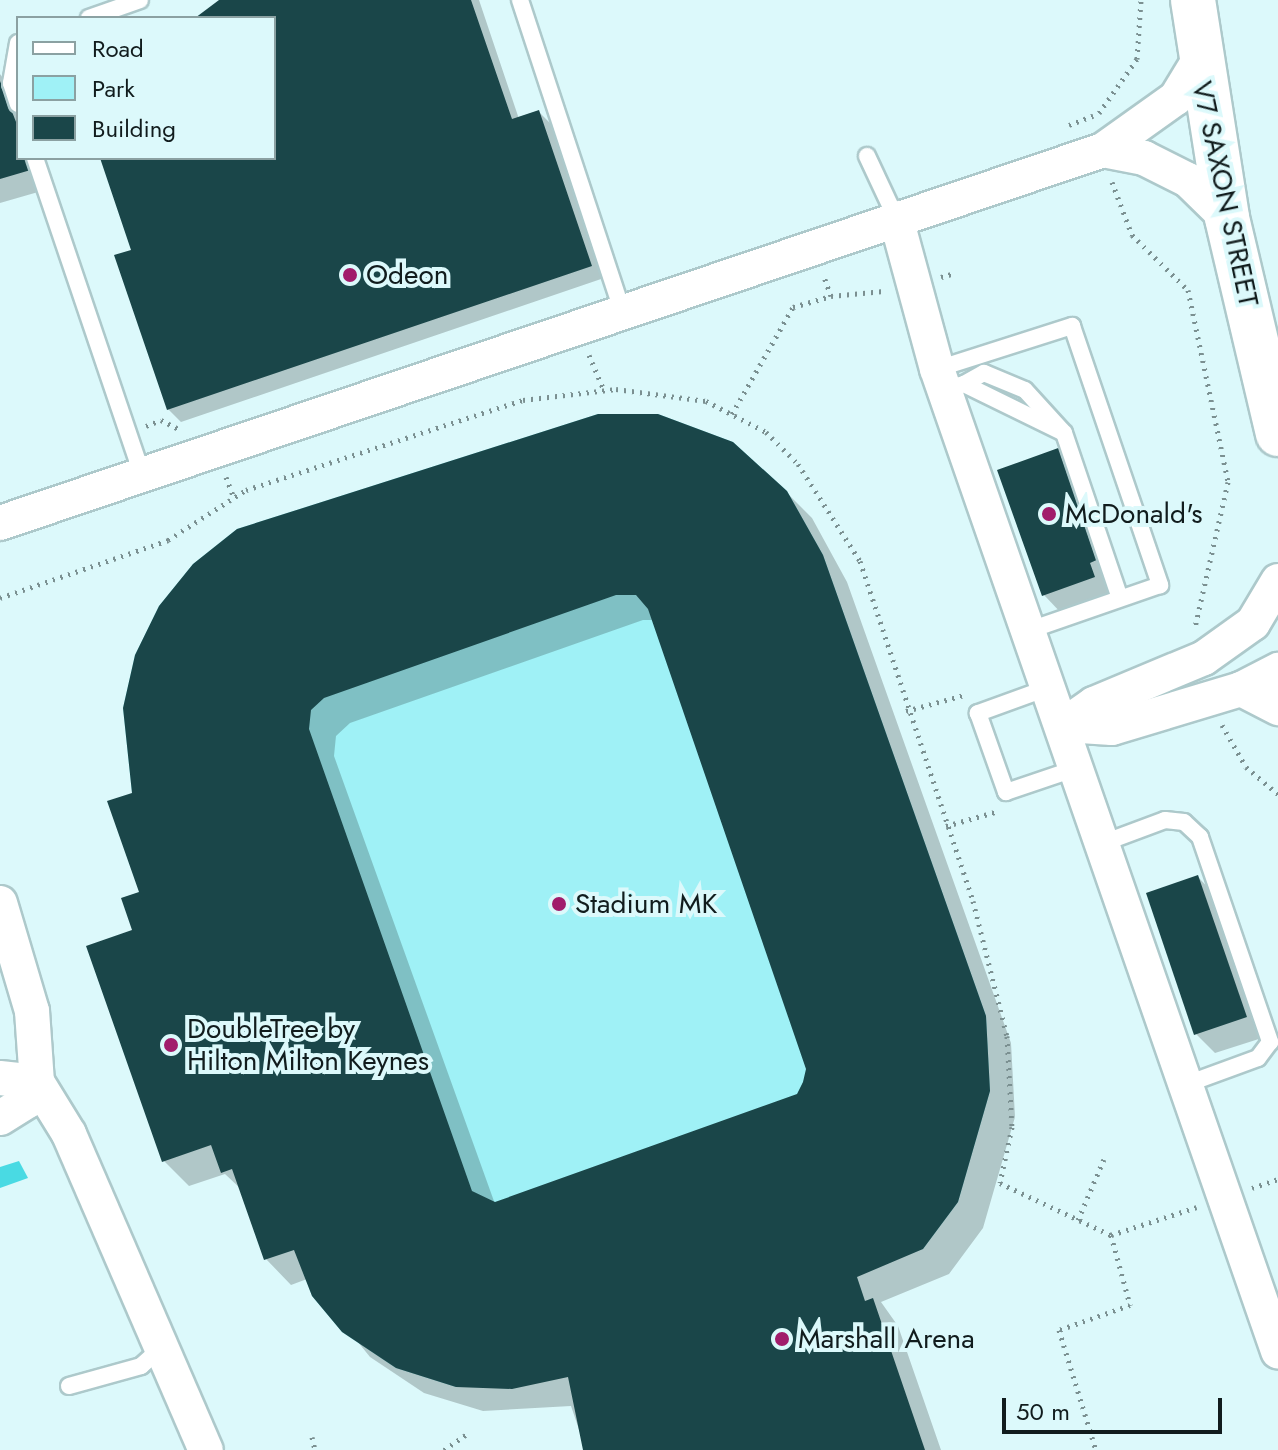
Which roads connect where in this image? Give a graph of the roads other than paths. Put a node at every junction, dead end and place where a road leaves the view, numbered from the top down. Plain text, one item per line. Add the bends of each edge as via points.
1 (140, 0) edge
2 (520, 0) edge
3 (1193, 0) edge
4 (95, 16) edge
5 (16, 54) edge
6 (1198, 62) junction
7 (16, 98) edge
8 (1103, 150) junction
9 (867, 156) dead end
10 (36, 160) edge
11 (896, 218) junction
12 (1227, 218) junction
13 (622, 310) junction
14 (949, 381) junction
15 (1064, 433) junction
16 (1278, 434) edge
17 (142, 475) junction
18 (0, 523) edge
19 (1278, 581) edge
20 (1120, 598) junction
21 (1030, 630) junction
22 (1278, 670) edge
23 (1050, 687) junction
24 (1227, 692) junction
25 (1278, 708) edge
26 (1064, 725) junction
27 (1079, 767) junction
28 (1106, 842) junction
29 (0, 903) edge
30 (0, 1078) edge
31 (37, 1082) junction
32 (1190, 1083) junction
33 (0, 1118) edge
34 (161, 1348) junction
35 (1278, 1351) edge
36 (69, 1386) dead end
37 (206, 1450) edge

1 - 4 lane
2 - 13 lane
3 - 6 main road, V7 SAXON STREET
5 - 7 lane via 11,83
6 - 8 street via 1176,98
6 - 12 main road, V7 SAXON STREET
8 - 11 street
8 - 12 street via 1188,180
9 - 11 lane
10 - 17 lane
11 - 13 street
11 - 14 street
12 - 16 main road, V7 SAXON STREET
13 - 17 street
14 - 15 lane
14 - 15 lane via 984,373 1025,390
14 - 20 lane via 1072,326 1160,585
14 - 21 street
15 - 20 lane
17 - 18 street
19 - 26 street via 1253,623 1204,658 1094,704
20 - 21 lane
21 - 23 street
22 - 24 street
23 - 26 street
23 - 27 lane via 978,713 1006,792
24 - 25 street
24 - 26 street via 1112,728
26 - 27 street
27 - 28 street
28 - 32 street
28 - 32 lane via 1165,820 1184,822 1200,837 1270,1042 1258,1058
29 - 31 street via 32,1011
30 - 31 street
31 - 33 street via 29,1100
31 - 34 street via 85,1169
32 - 35 street
34 - 36 lane via 141,1366
34 - 37 street

